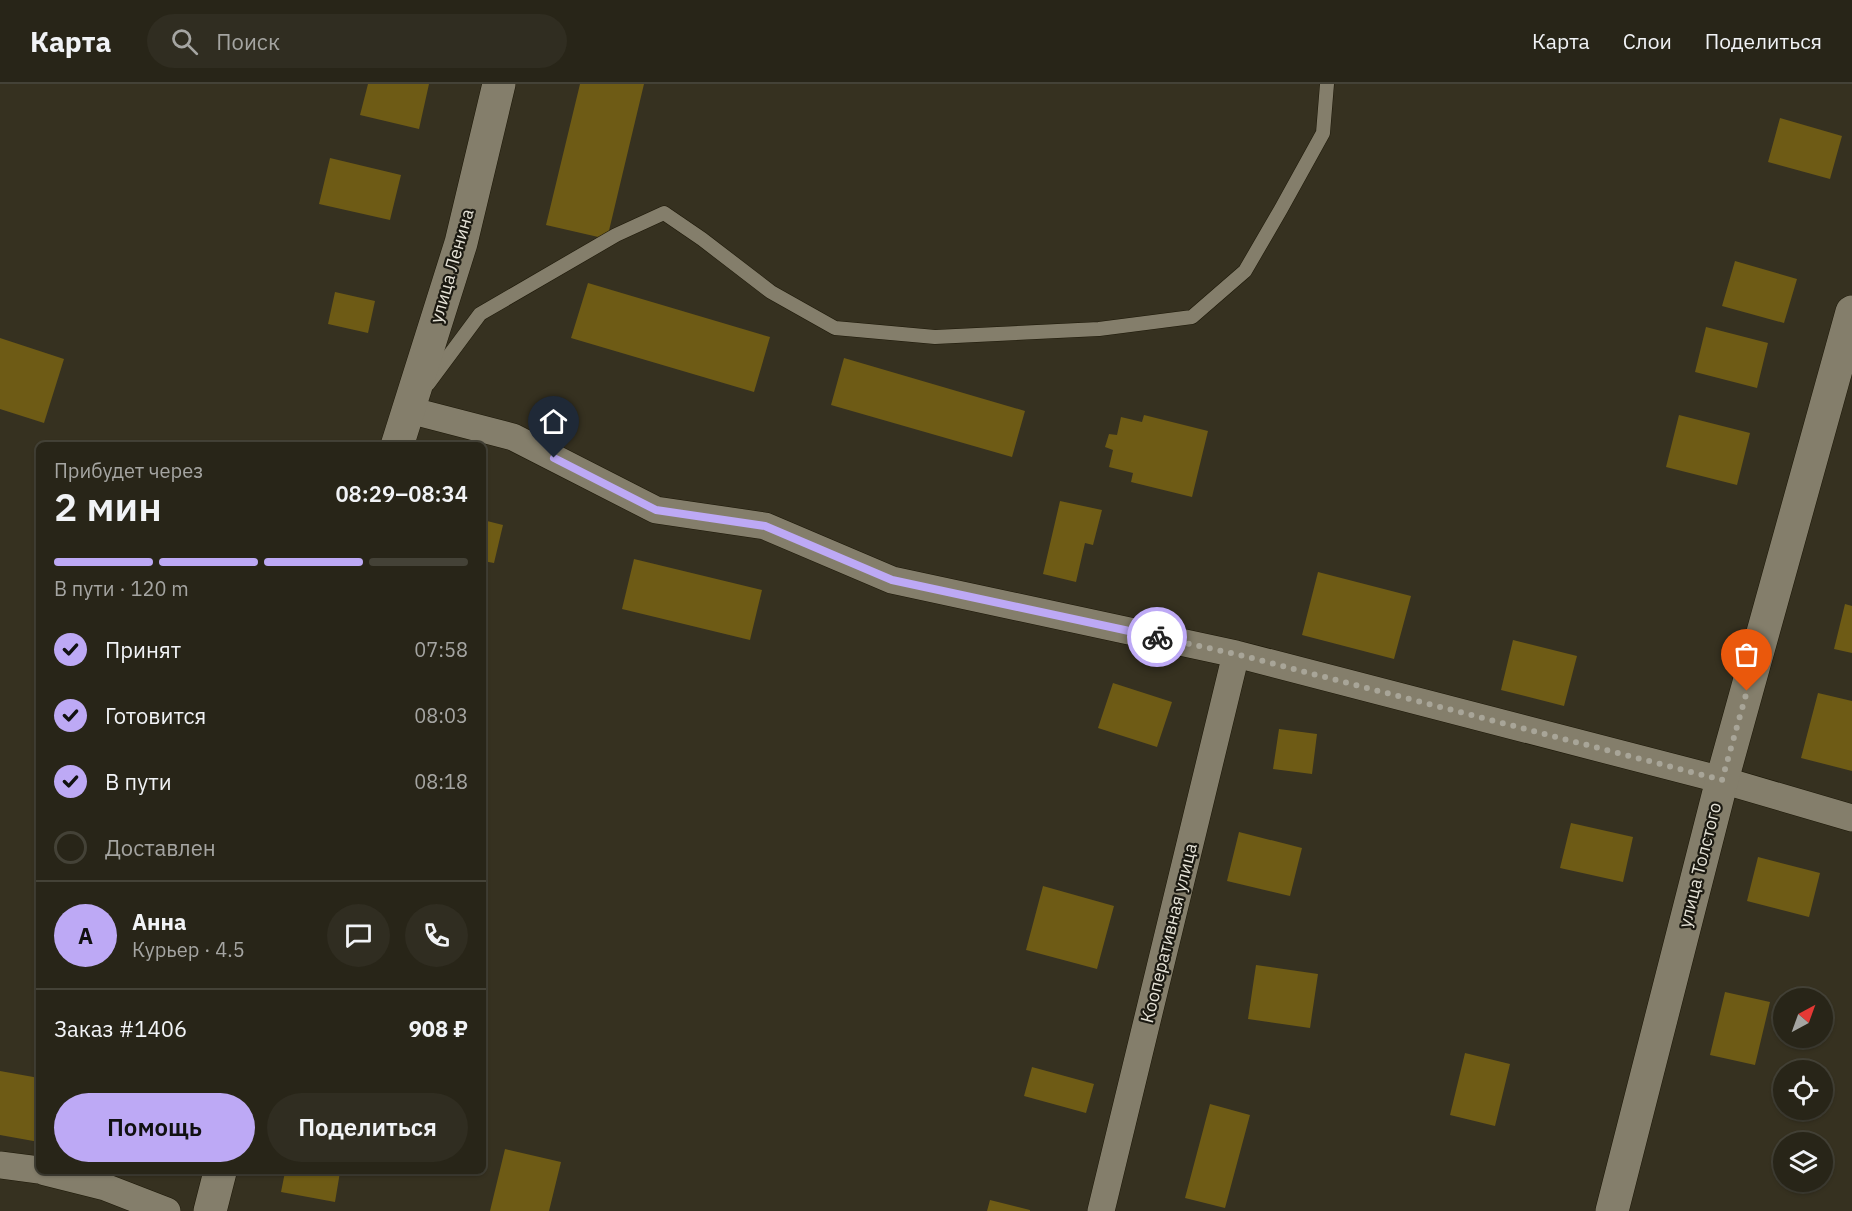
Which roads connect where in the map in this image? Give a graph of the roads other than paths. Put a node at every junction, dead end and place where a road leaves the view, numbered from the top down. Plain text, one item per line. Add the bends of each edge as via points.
1 (499, 84) edge
2 (1327, 84) edge
3 (1852, 312) edge
4 (409, 410) junction
5 (398, 442) edge
6 (1236, 654) junction
7 (1722, 780) junction
8 (1852, 819) edge
9 (0, 1165) edge
10 (36, 1170) edge
11 (53, 1174) edge
12 (219, 1174) edge
13 (167, 1211) edge
14 (210, 1211) edge
15 (1101, 1211) edge
16 (1612, 1211) edge

1 - 4 street, улица Ленина via 460,243
2 - 4 lane via 1323,133 1276,218 1245,271 1192,317 1099,329 935,337 835,328 771,292 664,213 616,235 480,314
3 - 7 street, улица Толстого
4 - 5 street, улица Ленина
4 - 6 street via 513,437 656,510 765,526 892,580
6 - 7 street
6 - 15 street, Кооперативная улица
7 - 8 street
7 - 16 street, улица Толстого
9 - 10 street
11 - 13 street via 105,1187
12 - 14 street

